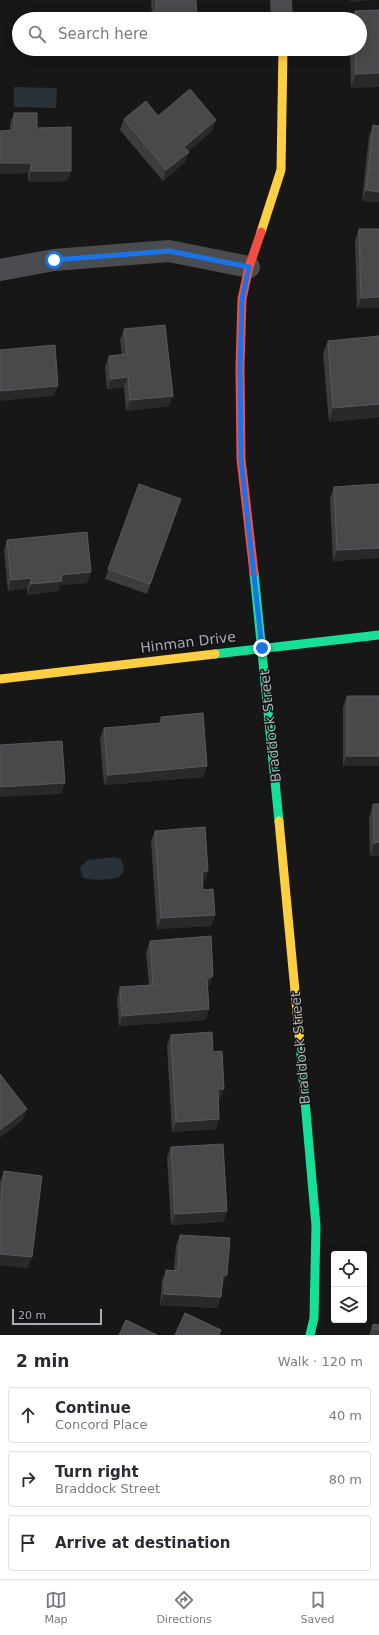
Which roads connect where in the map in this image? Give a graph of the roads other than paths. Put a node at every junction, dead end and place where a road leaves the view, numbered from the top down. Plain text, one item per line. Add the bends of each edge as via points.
1 (281, 0) edge
2 (282, 12) edge
3 (283, 56) edge
4 (249, 267) junction
5 (0, 270) edge
6 (379, 635) edge
7 (262, 648) junction
8 (0, 679) edge
9 (310, 1335) edge

1 - 2 street
3 - 4 street, Braddock Street via 281,170
4 - 5 street via 169,251 54,260
4 - 7 street, Braddock Street via 242,299 241,459
6 - 7 street, Hinman Drive
7 - 8 street, Hinman Drive
7 - 9 street, Braddock Street via 288,904 316,1226 314,1318

